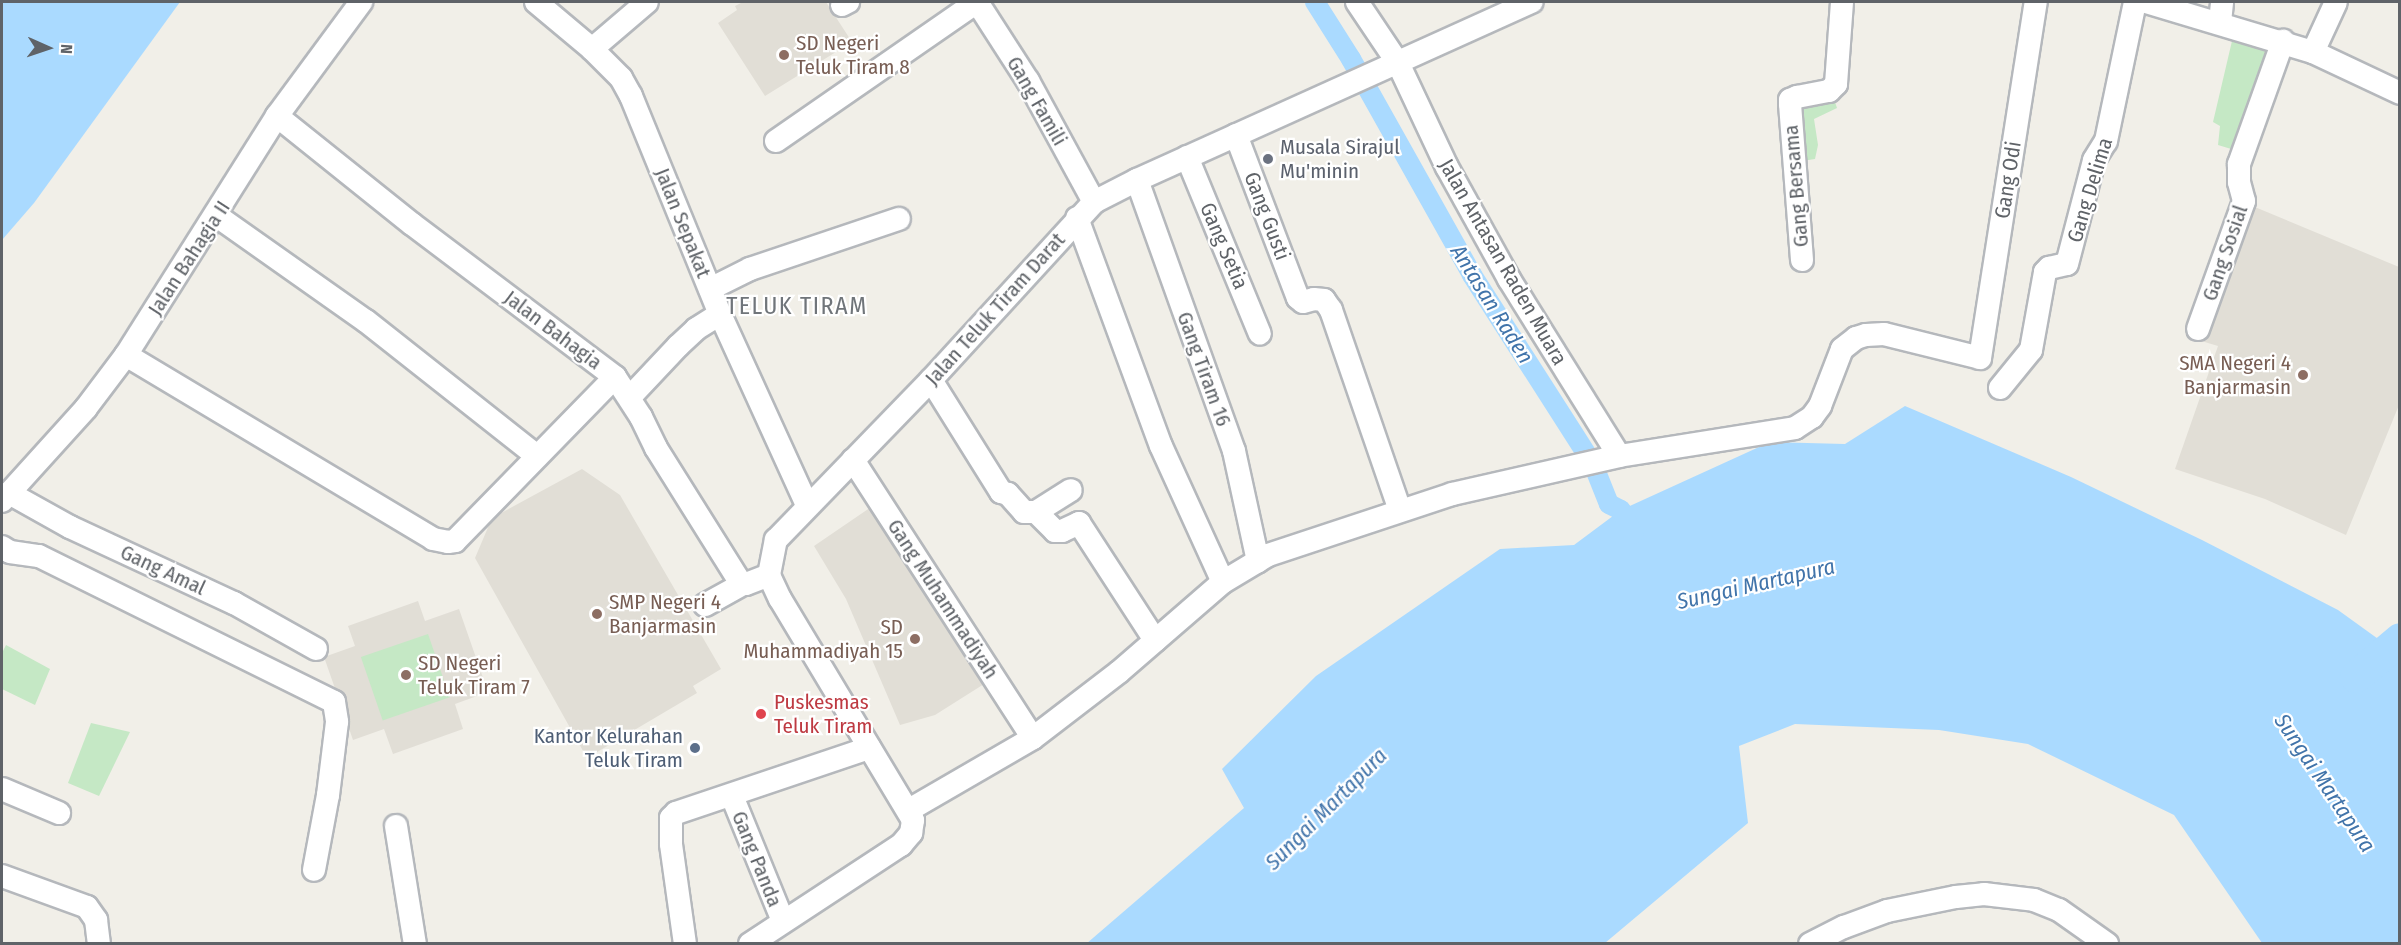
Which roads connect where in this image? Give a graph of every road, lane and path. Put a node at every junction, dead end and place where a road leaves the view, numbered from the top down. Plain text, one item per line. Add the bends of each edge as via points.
1 (361, 2) edge
2 (536, 2) edge
3 (647, 2) edge
4 (977, 2) edge
5 (1357, 2) edge
6 (1532, 2) edge
7 (1842, 2) edge
8 (2036, 2) edge
9 (2135, 2) edge
10 (2146, 2) edge
11 (2336, 2) edge
12 (2221, 12) edge
13 (2283, 41) junction
14 (592, 49) junction
15 (2313, 52) junction
16 (1398, 63) junction
17 (2400, 93) edge
18 (277, 116) junction
19 (1236, 135) junction
20 (776, 141) dead end
21 (1187, 158) junction
22 (1137, 180) junction
23 (1094, 202) junction
24 (217, 216) junction
25 (1077, 218) junction
26 (899, 219) dead end
27 (1802, 260) dead end
28 (710, 290) junction
29 (720, 314) junction
30 (2198, 329) dead end
31 (1260, 334) dead end
32 (126, 355) junction
33 (615, 377) junction
34 (931, 380) junction
35 (2000, 388) dead end
36 (630, 398) junction
37 (537, 456) junction
38 (1613, 457) junction
39 (852, 460) junction
40 (1071, 490) dead end
41 (5, 497) edge
42 (807, 505) junction
43 (1400, 510) junction
44 (1036, 512) junction
45 (2, 547) edge
46 (1258, 561) junction
47 (769, 575) junction
48 (1223, 582) junction
49 (743, 584) junction
50 (705, 605) dead end
51 (1155, 640) junction
52 (316, 649) dead end
53 (1033, 738) junction
54 (869, 748) junction
55 (2, 789) edge
56 (732, 796) junction
57 (909, 810) junction
58 (58, 813) dead end
59 (396, 826) dead end
60 (314, 870) dead end
61 (2, 876) edge
62 (783, 921) junction
63 (99, 944) edge
64 (415, 944) edge
65 (685, 944) edge
66 (750, 944) edge
67 (1810, 944) edge
68 (2107, 944) edge

1 - 18 street, Jalan Bahagia II
2 - 14 street, Jalan Sepakat
3 - 14 street
4 - 20 street
4 - 23 street, Gang Famili via 1028,81
5 - 16 street, Jalan Antasan Raden Muara
6 - 16 street, Jalan Teluk Tiram Darat
7 - 27 street, Gang Bersama via 1836,84 1829,91 1790,100
8 - 38 street, Gang Odi via 1980,358 1884,334 1866,335 1842,349 1820,406 1795,428
9 - 35 street, Gang Delima via 2106,141 2094,160 2067,264 2049,268 2045,273 2031,350
10 - 12 street
11 - 15 street
12 - 13 street
13 - 15 street
13 - 30 street, Gang Sosial via 2240,164 2244,201
14 - 28 street, Jalan Sepakat via 621,78 631,96
15 - 17 street
16 - 19 street, Jalan Teluk Tiram Darat
16 - 38 street, Jalan Antasan Raden Muara via 1447,167
18 - 24 street, Jalan Bahagia II
18 - 33 street, Jalan Bahagia
19 - 21 street, Jalan Teluk Tiram Darat
19 - 43 street, Gang Gusti via 1298,298 1303,302 1324,300 1331,310
21 - 22 street, Jalan Teluk Tiram Darat
21 - 31 street, Gang Setia
22 - 23 street, Jalan Teluk Tiram Darat
22 - 46 street, Gang Tiram 16 via 1234,452
23 - 25 street, Jalan Teluk Tiram Darat
24 - 32 street, Jalan Bahagia II
24 - 37 street via 366,321
25 - 34 street, Jalan Teluk Tiram Darat
25 - 48 street via 1161,446
26 - 28 street via 750,270
28 - 29 street, Jalan Sepakat
29 - 36 street via 684,340
29 - 42 street, Jalan Sepakat
32 - 37 street via 441,541 455,541
32 - 41 street, Jalan Bahagia II via 86,408
33 - 36 street, Jalan Bahagia
33 - 37 street
34 - 39 street, Jalan Teluk Tiram Darat
34 - 44 street via 1001,492 1008,494 1024,512
36 - 49 street, Jalan Bahagia via 656,448
38 - 43 street
39 - 42 street, Jalan Teluk Tiram Darat
39 - 53 street, Gang Muhammadiyah
40 - 44 street
41 - 52 street, Gang Amal via 234,603
42 - 47 street, Jalan Teluk Tiram Darat via 776,540
43 - 46 street
44 - 51 street via 1055,531 1079,523
45 - 60 street via 39,556 334,702 336,733
46 - 48 street
47 - 49 street
47 - 54 street
48 - 51 street
49 - 50 street
51 - 53 street
53 - 57 street
54 - 56 street
54 - 57 street
55 - 58 street
56 - 62 street, Gang Panda
56 - 65 street via 676,813 671,818
57 - 62 street via 913,820 911,833 901,845
59 - 64 street
61 - 63 street via 87,907 96,920
62 - 66 street
67 - 68 street via 1887,911 1984,894 2034,900 2059,910

